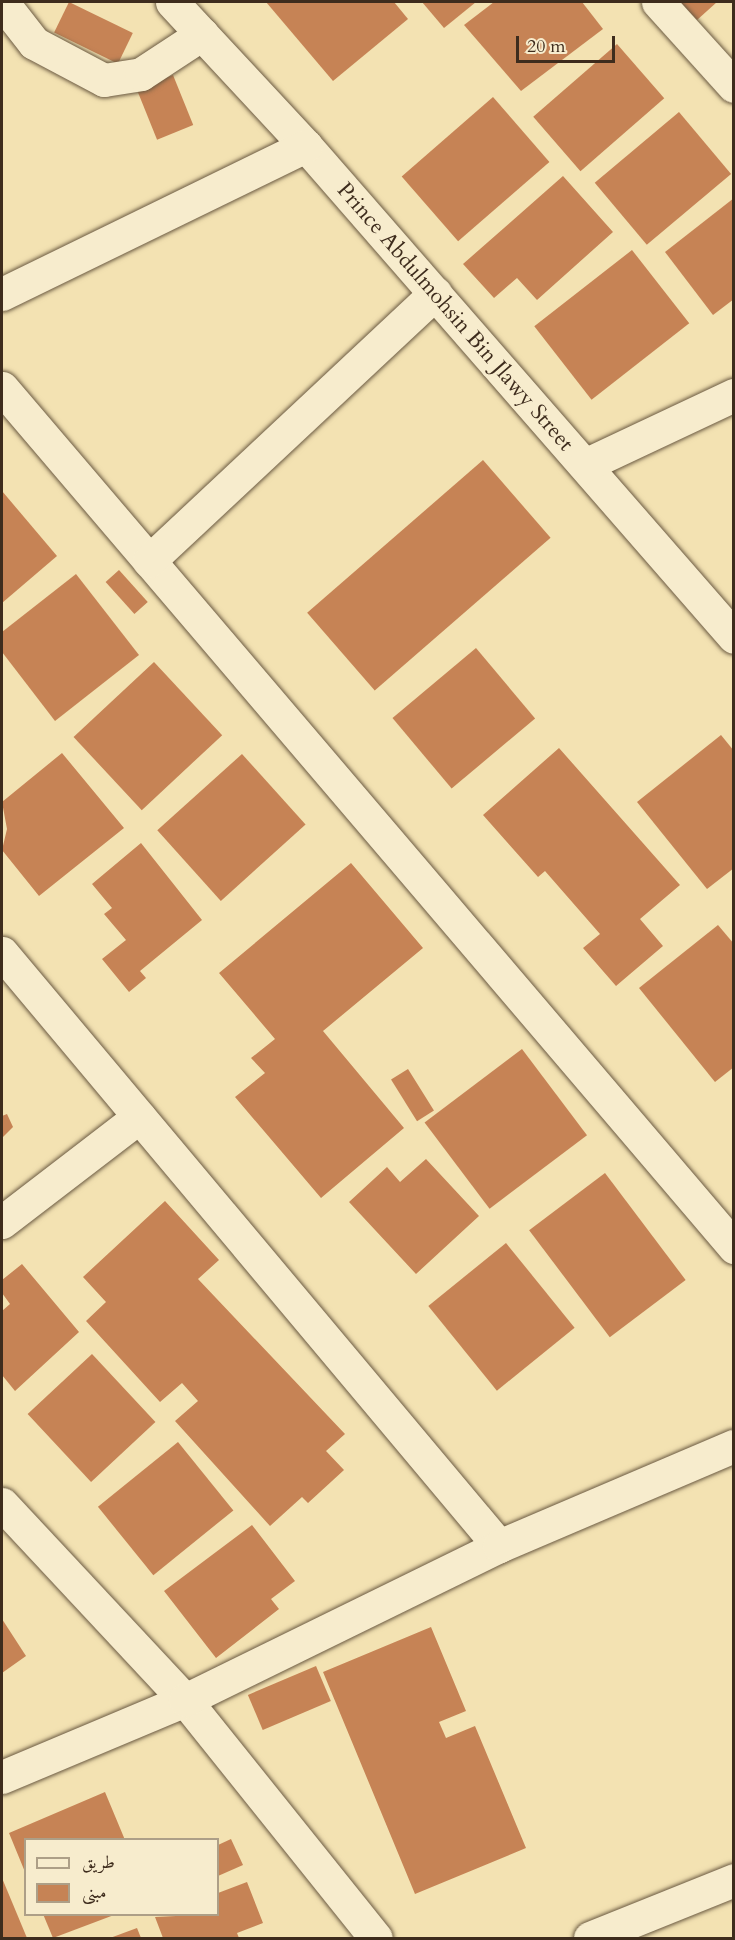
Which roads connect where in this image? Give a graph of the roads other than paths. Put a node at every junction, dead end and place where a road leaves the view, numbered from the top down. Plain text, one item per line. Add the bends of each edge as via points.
1 (2, 2) edge
2 (171, 2) edge
3 (658, 2) edge
4 (202, 34) junction
5 (721, 54) edge
6 (734, 86) edge
7 (306, 146) junction
8 (435, 293) junction
9 (2, 294) edge
10 (2, 388) edge
11 (734, 394) edge
12 (585, 465) junction
13 (149, 561) junction
14 (734, 637) edge
15 (2, 953) edge
16 (139, 1117) junction
17 (2, 1222) edge
18 (734, 1247) edge
19 (734, 1446) edge
20 (2, 1504) edge
21 (499, 1546) junction
22 (185, 1700) junction
23 (2, 1776) edge
24 (734, 1880) edge
25 (376, 1938) edge
26 (590, 1938) edge

1 - 4 street via 34,44 104,80 141,74
2 - 4 street, Prince Abdulmohsin Bin Jlawy Street
3 - 5 street
4 - 7 street, Prince Abdulmohsin Bin Jlawy Street
5 - 6 street
7 - 8 street, Prince Abdulmohsin Bin Jlawy Street
7 - 9 street
8 - 12 street, Prince Abdulmohsin Bin Jlawy Street
8 - 13 street
10 - 13 street
11 - 12 street
12 - 14 street, Prince Abdulmohsin Bin Jlawy Street
13 - 18 street
15 - 16 street
16 - 17 street
16 - 21 street
19 - 21 street
20 - 22 street
21 - 22 street
22 - 23 street
22 - 25 street
24 - 26 street

